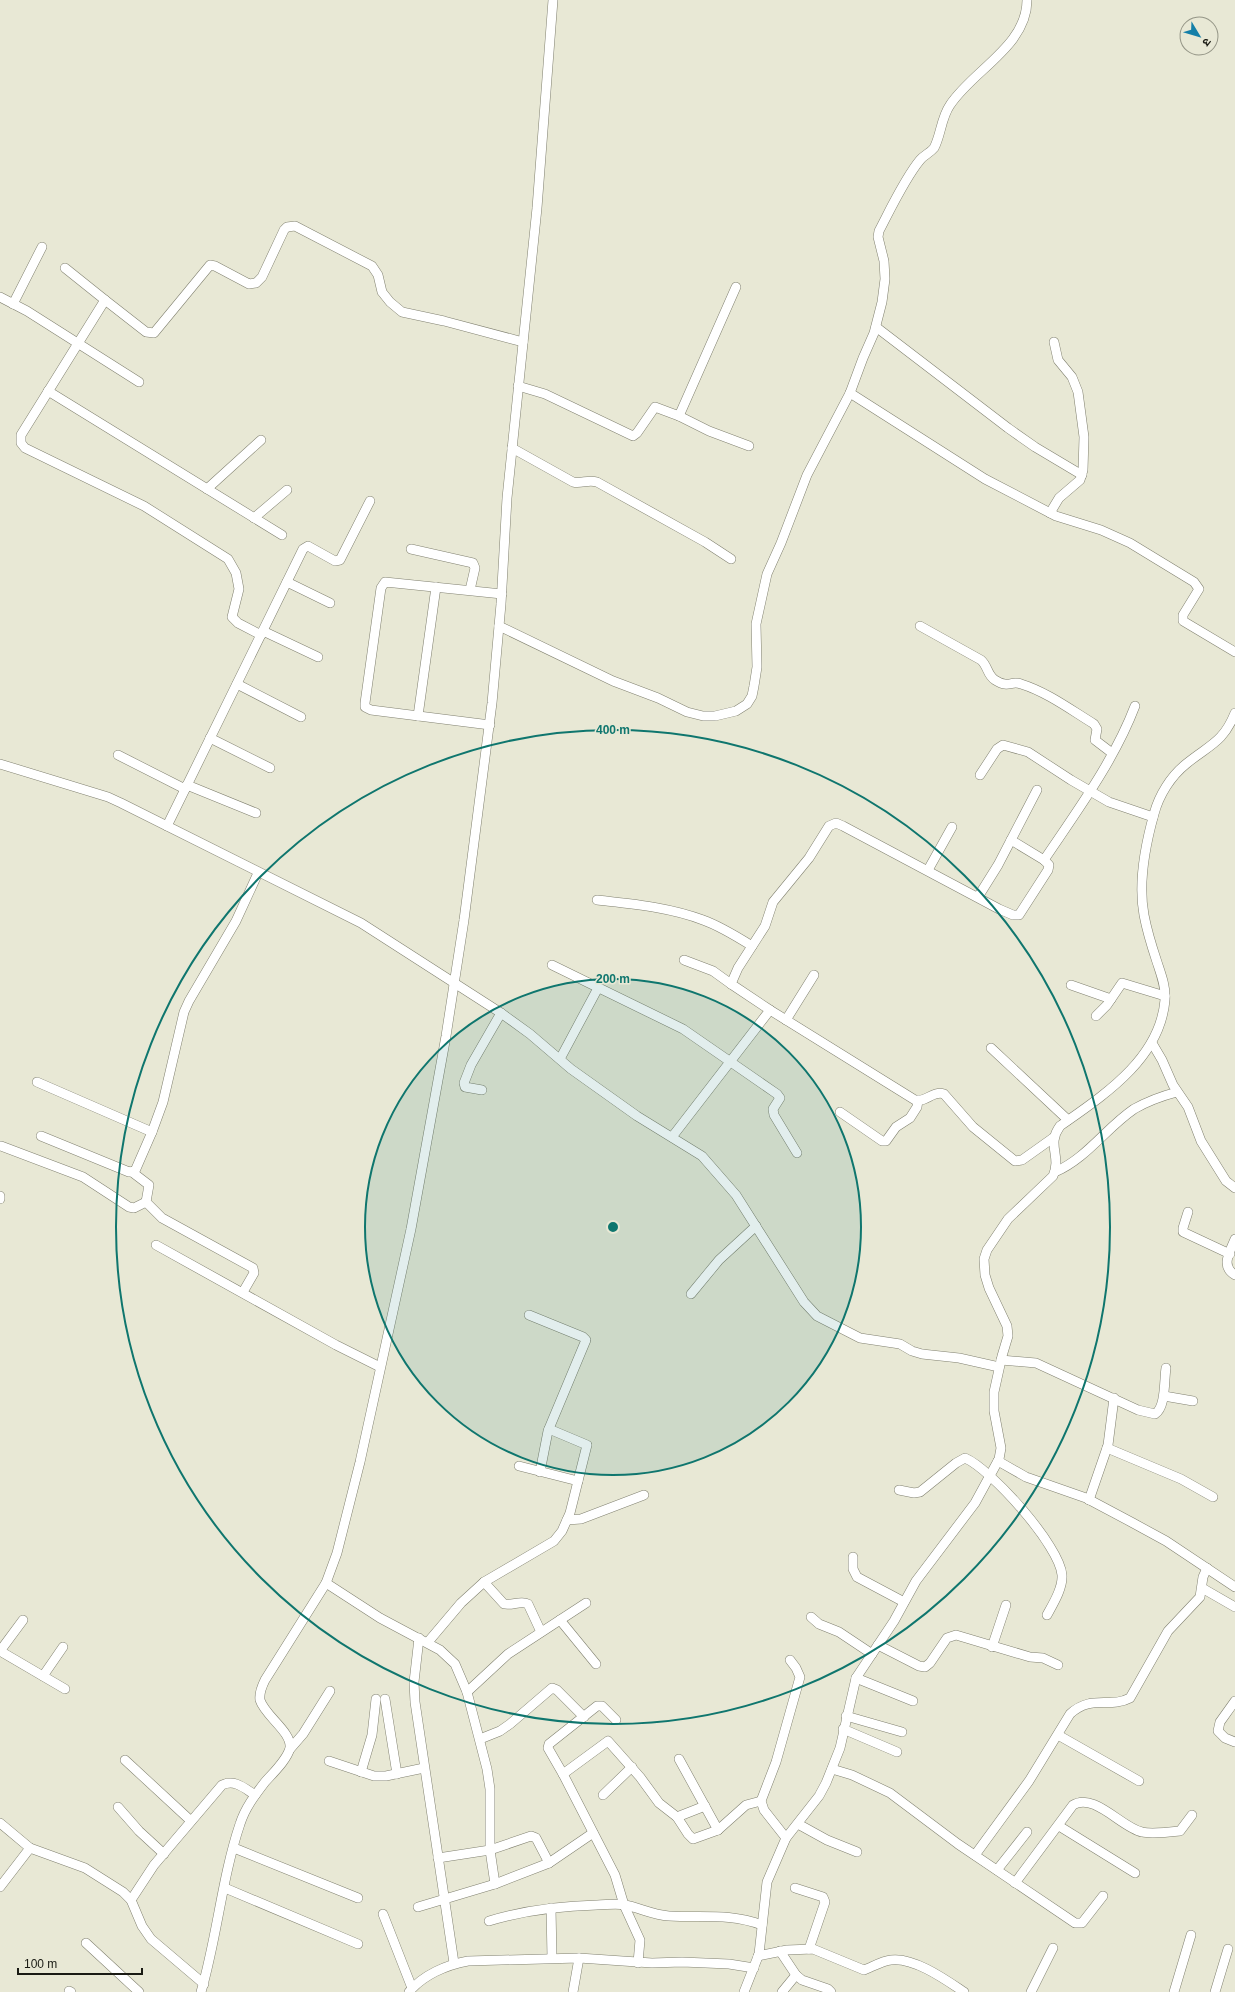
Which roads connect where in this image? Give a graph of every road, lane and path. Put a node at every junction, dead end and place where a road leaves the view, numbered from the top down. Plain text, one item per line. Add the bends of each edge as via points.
1 (553, 0) edge
2 (1027, 0) edge
3 (42, 247) dead end
4 (65, 268) dead end
5 (736, 287) dead end
6 (0, 297) edge
7 (105, 300) junction
8 (13, 304) junction
9 (876, 327) junction
10 (523, 342) junction
11 (1054, 342) dead end
12 (77, 343) junction
13 (139, 382) dead end
14 (518, 386) junction
15 (48, 391) junction
16 (850, 393) junction
17 (679, 416) junction
18 (261, 440) dead end
19 (749, 446) dead end
20 (512, 448) junction
21 (1082, 475) junction
22 (207, 489) junction
23 (287, 490) dead end
24 (370, 501) dead end
25 (1053, 515) junction
26 (254, 518) junction
27 (282, 535) dead end
28 (411, 550) dead end
29 (731, 559) dead end
30 (287, 582) junction
31 (436, 586) junction
32 (470, 590) junction
33 (502, 594) junction
34 (330, 603) dead end
35 (499, 626) junction
36 (920, 626) dead end
37 (262, 633) junction
38 (1235, 652) edge
39 (318, 657) dead end
40 (237, 684) junction
41 (1135, 706) dead end
42 (1235, 713) edge
43 (418, 716) junction
44 (302, 717) dead end
45 (490, 725) junction
46 (210, 738) junction
47 (1112, 752) junction
48 (118, 755) dead end
49 (0, 764) edge
50 (270, 768) dead end
51 (980, 774) dead end
52 (186, 787) junction
53 (1037, 790) dead end
54 (1090, 791) junction
55 (256, 813) dead end
56 (1153, 817) junction
57 (167, 826) junction
58 (952, 827) dead end
59 (1011, 840) junction
60 (1044, 860) junction
61 (928, 870) junction
62 (258, 873) junction
63 (978, 897) junction
64 (597, 900) dead end
65 (752, 946) junction
66 (684, 960) dead end
67 (552, 965) dead end
68 (814, 975) dead end
69 (454, 982) junction
70 (731, 984) junction
71 (1071, 985) dead end
72 (598, 988) junction
73 (1165, 996) junction
74 (1111, 999) junction
75 (770, 1010) junction
76 (501, 1013) junction
77 (1096, 1016) dead end
78 (786, 1020) junction
79 (1152, 1043) junction
80 (991, 1048) dead end
81 (560, 1059) junction
82 (731, 1061) junction
83 (37, 1082) dead end
84 (482, 1090) dead end
85 (1177, 1092) junction
86 (918, 1100) junction
87 (840, 1112) dead end
88 (1068, 1120) junction
89 (152, 1132) junction
90 (41, 1136) dead end
91 (672, 1137) junction
92 (1053, 1138) junction
93 (0, 1145) edge
94 (797, 1153) dead end
95 (132, 1172) junction
96 (1055, 1172) junction
97 (1235, 1188) edge
98 (146, 1202) junction
99 (1188, 1212) dead end
100 (756, 1226) junction
101 (1235, 1239) edge
102 (156, 1245) dead end
103 (1230, 1254) junction
104 (1235, 1275) edge
105 (243, 1292) junction
106 (691, 1294) dead end
107 (529, 1316) dead end
108 (1000, 1364) junction
109 (380, 1368) junction
110 (1166, 1368) dead end
111 (1164, 1396) junction
112 (1114, 1398) junction
113 (1193, 1401) dead end
114 (549, 1429) junction
115 (1107, 1448) junction
116 (998, 1461) junction
117 (519, 1466) dead end
118 (540, 1472) junction
119 (989, 1476) junction
120 (578, 1481) junction
121 (899, 1490) dead end
122 (644, 1495) dead end
123 (1213, 1497) dead end
124 (1089, 1500) junction
125 (567, 1520) junction
126 (853, 1557) dead end
127 (1207, 1568) junction
128 (484, 1582) junction
129 (326, 1583) junction
130 (1235, 1587) edge
131 (1202, 1588) junction
132 (904, 1602) junction
133 (586, 1603) dead end
134 (1006, 1605) dead end
135 (1235, 1607) edge
136 (1047, 1615) dead end
137 (812, 1617) dead end
138 (23, 1620) dead end
139 (560, 1620) junction
140 (541, 1632) junction
141 (424, 1640) junction
142 (878, 1645) junction
143 (63, 1647) dead end
144 (992, 1647) junction
145 (0, 1651) edge
146 (872, 1654) junction
147 (790, 1660) dead end
148 (596, 1664) dead end
149 (1058, 1664) dead end
150 (43, 1676) junction
151 (856, 1678) junction
152 (65, 1689) dead end
153 (330, 1691) dead end
154 (467, 1692) junction
155 (376, 1699) dead end
156 (385, 1699) dead end
157 (1235, 1701) edge
158 (913, 1702) dead end
159 (846, 1716) junction
160 (584, 1717) junction
161 (616, 1720) dead end
162 (843, 1729) junction
163 (902, 1732) dead end
164 (1058, 1735) junction
165 (480, 1739) junction
166 (1235, 1742) edge
167 (290, 1749) junction
168 (896, 1752) dead end
169 (679, 1758) dead end
170 (125, 1760) dead end
171 (329, 1762) dead end
172 (632, 1767) junction
173 (424, 1768) junction
174 (832, 1769) junction
175 (361, 1772) junction
176 (397, 1774) junction
177 (563, 1774) junction
178 (1139, 1782) dead end
179 (603, 1794) dead end
180 (255, 1795) junction
181 (761, 1801) junction
182 (705, 1806) junction
183 (118, 1807) dead end
184 (1192, 1815) dead end
185 (677, 1817) junction
186 (191, 1821) junction
187 (0, 1823) edge
188 (798, 1824) junction
189 (1058, 1826) junction
190 (718, 1830) junction
191 (1028, 1832) dead end
192 (593, 1833) junction
193 (786, 1838) junction
194 (30, 1848) junction
195 (234, 1848) junction
196 (490, 1850) junction
197 (857, 1852) dead end
198 (164, 1854) junction
199 (974, 1855) junction
200 (438, 1858) junction
201 (549, 1863) junction
202 (997, 1870) junction
203 (1135, 1873) dead end
204 (1015, 1883) junction
205 (495, 1884) junction
206 (0, 1887) edge
207 (224, 1888) junction
208 (795, 1888) dead end
209 (1103, 1896) dead end
210 (358, 1898) dead end
211 (443, 1898) junction
212 (131, 1900) junction
213 (624, 1905) junction
214 (418, 1907) dead end
215 (551, 1908) junction
216 (383, 1914) dead end
217 (489, 1921) dead end
218 (762, 1925) junction
219 (1191, 1935) dead end
220 (86, 1943) dead end
221 (358, 1944) dead end
222 (1053, 1948) dead end
223 (809, 1949) junction
224 (1228, 1949) dead end
225 (780, 1951) junction
226 (758, 1956) junction
227 (552, 1958) junction
228 (579, 1958) junction
229 (454, 1963) junction
230 (638, 1963) junction
231 (754, 1968) junction
232 (796, 1975) junction
233 (202, 1988) edge
234 (410, 1990) edge
235 (138, 1992) edge
236 (573, 1992) edge
237 (744, 1992) edge
238 (782, 1992) edge
239 (831, 1992) edge
240 (964, 1992) edge
241 (1031, 1992) edge
242 (1174, 1992) edge
243 (1215, 1992) edge

1 - 10 street via 537,208
2 - 9 street via 1026,18 1022,27 994,59 956,95 942,121 934,147 916,166 879,231 885,279
3 - 8 street
4 - 7 street
5 - 17 street
6 - 8 street
7 - 10 street via 146,332 154,333 210,265 249,284 256,283 262,277 284,230 295,226 372,266 378,274 382,292 402,312
7 - 12 street
8 - 12 street
9 - 16 street
9 - 21 street via 1008,428
10 - 14 street
11 - 21 street via 1058,360 1072,377 1078,392 1084,437
12 - 13 street
12 - 15 street
14 - 17 street via 545,394 632,436 637,433 655,407
14 - 20 street
15 - 22 street
15 - 37 street via 21,435 22,446 144,506 228,559 236,573 239,589 232,617 238,623
16 - 25 street via 967,468
16 - 35 street via 807,475 767,574 756,624 757,667 748,704 736,711 715,716 688,712 613,681
17 - 19 street
18 - 22 street
20 - 29 street via 573,482 597,482
20 - 33 street
21 - 25 street via 1080,480 1059,498
22 - 26 street
23 - 26 street
24 - 30 street via 340,560 335,561 306,546
25 - 38 street via 1125,540 1194,582 1199,589 1183,616 1183,621
26 - 27 street
28 - 32 street via 473,563 475,568
30 - 34 street
30 - 37 street
31 - 32 street
31 - 43 street
31 - 43 street via 388,581 383,584 365,703 365,707 371,710
32 - 33 street
33 - 35 street
35 - 45 street
36 - 47 street via 982,660 989,674 1002,684 1022,684 1055,700 1094,724 1097,729 1096,740
37 - 39 street
37 - 40 street
40 - 44 street
40 - 46 street
41 - 47 street
42 - 56 street via 1228,729 1219,740 1171,779
43 - 45 street
45 - 69 street
46 - 50 street
46 - 52 street
47 - 54 street
48 - 52 street
49 - 57 street via 108,797
51 - 54 street via 998,747 1003,745 1028,752
52 - 55 street
52 - 57 street
53 - 59 street
54 - 56 street via 1116,804
54 - 60 street
56 - 73 street via 1143,870 1142,892 1144,915
57 - 62 street
58 - 61 street
59 - 60 street
59 - 63 street
60 - 63 street via 1049,864 1048,870 1019,915 1006,912
61 - 63 street
61 - 65 street via 843,826 832,824 826,829 806,862 773,902 765,926
62 - 69 street via 361,923
62 - 89 street via 236,921 188,1001 163,1102
64 - 65 street via 681,913 717,926
65 - 70 street
66 - 70 street via 713,971
67 - 72 street
68 - 78 street
69 - 76 street
69 - 109 street via 411,1229
70 - 75 street
71 - 74 street
72 - 81 street
72 - 82 street via 683,1029
73 - 74 street via 1122,983
73 - 79 street via 1160,1024
74 - 77 street
75 - 78 street
75 - 82 street
76 - 81 street
76 - 84 street via 464,1083 465,1087
78 - 86 street
79 - 85 street
79 - 88 street via 1128,1074
80 - 88 street
81 - 91 street via 637,1116
82 - 91 street
82 - 94 street via 779,1096 773,1109 774,1115
83 - 89 street
85 - 96 street via 1148,1101 1133,1110 1075,1161
85 - 97 street via 1188,1107 1204,1146 1226,1180
86 - 87 street via 910,1118 896,1127 886,1141 882,1141
86 - 92 street via 934,1093 944,1094 973,1127 1018,1162
88 - 92 street via 1060,1126
89 - 95 street via 137,1167
90 - 95 street
91 - 100 street via 702,1156 720,1174
92 - 96 street
93 - 98 street via 83,1177 129,1207 134,1208
95 - 98 street via 149,1185
96 - 108 street via 1040,1190 1008,1219 987,1250 984,1259 989,1288 1008,1326 1008,1336
98 - 105 street via 162,1218 253,1268 254,1274
99 - 103 street via 1183,1232
100 - 106 street via 719,1260
100 - 108 street via 804,1302 817,1316 860,1338 903,1346 922,1354
101 - 103 street
102 - 105 street
103 - 104 street via 1226,1263 1227,1268
105 - 109 street
107 - 114 street via 586,1340
108 - 112 street via 1036,1363
108 - 116 street via 994,1392 994,1411 1001,1448
109 - 129 street via 350,1506
110 - 111 street
111 - 112 street via 1155,1414 1138,1410
111 - 113 street
112 - 115 street
114 - 118 street
114 - 120 street via 588,1445
115 - 123 street via 1181,1479
115 - 124 street
116 - 119 street
116 - 124 street via 1026,1477
117 - 118 street
118 - 120 street
119 - 121 street via 965,1458 920,1492 914,1494
119 - 132 street via 975,1503 920,1575
119 - 136 street via 1015,1501 1038,1530 1053,1552 1061,1570 1061,1584
120 - 125 street
122 - 125 street via 582,1519
124 - 127 street via 1166,1541
125 - 128 street via 554,1541
126 - 132 street via 856,1577
127 - 130 street
127 - 131 street
128 - 140 street via 504,1604 528,1604
128 - 141 street
129 - 141 street via 380,1618
129 - 167 street via 260,1690 260,1700 287,1736
131 - 135 street
131 - 164 street via 1200,1597 1168,1631 1130,1698 1123,1702 1095,1702 1079,1706 1070,1714
132 - 142 street
133 - 139 street
134 - 144 street
137 - 146 street via 818,1624 839,1632
138 - 145 street
139 - 140 street
139 - 148 street
140 - 154 street via 508,1654
141 - 154 street via 448,1656 455,1664
141 - 173 street via 414,1682
142 - 144 street via 923,1667 928,1667 950,1636 956,1635
142 - 146 street
143 - 150 street
144 - 149 street via 1043,1658
145 - 150 street
146 - 151 street
147 - 181 street via 800,1677 776,1762
150 - 152 street
151 - 158 street
151 - 159 street
153 - 167 street via 303,1734
154 - 165 street
155 - 175 street via 372,1735
156 - 176 street
157 - 166 street via 1220,1722 1218,1731 1224,1738
159 - 162 street
159 - 163 street
160 - 161 street via 600,1705
160 - 165 street via 552,1688 510,1724
160 - 177 street via 548,1746
162 - 168 street
162 - 174 street via 840,1748
164 - 178 street
164 - 199 street via 1029,1781
165 - 196 street via 490,1789
167 - 180 street
169 - 182 street
170 - 186 street
171 - 175 street
172 - 177 street via 608,1741
172 - 179 street
172 - 185 street via 660,1803
173 - 176 street
173 - 200 street
174 - 188 street via 819,1796
174 - 199 street via 852,1775 890,1793
175 - 176 street via 374,1776
177 - 192 street
180 - 186 street via 241,1785 229,1782 222,1785
180 - 195 street via 240,1822
181 - 190 street via 746,1805
181 - 193 street via 764,1810
182 - 185 street
182 - 190 street
183 - 198 street
184 - 189 street via 1180,1831 1144,1833 1098,1807 1078,1801 1073,1804
185 - 190 street via 693,1839
186 - 198 street
187 - 194 street
188 - 193 street
188 - 197 street via 827,1840
189 - 203 street
189 - 204 street
191 - 202 street
192 - 201 street
192 - 213 street via 614,1875
193 - 218 street via 767,1882
194 - 206 street
194 - 212 street via 85,1868
195 - 207 street
195 - 210 street
196 - 200 street
196 - 201 street via 534,1836
196 - 205 street
198 - 212 street
199 - 202 street
200 - 211 street
201 - 205 street
202 - 204 street
204 - 209 street via 1078,1924
205 - 211 street
207 - 221 street
207 - 233 street
208 - 223 street via 824,1897 825,1902
211 - 214 street
211 - 229 street
212 - 233 street via 142,1926 151,1939
213 - 215 street
213 - 218 street via 664,1915 745,1918
213 - 230 street via 640,1940
215 - 217 street
215 - 227 street
216 - 234 street
218 - 226 street
219 - 242 street
220 - 235 street
222 - 241 street
223 - 225 street
223 - 240 street via 864,1970 890,1960 906,1961 945,1979
224 - 243 street
225 - 226 street
225 - 232 street
226 - 231 street
227 - 228 street
227 - 229 street
228 - 230 street
228 - 236 street
229 - 234 street via 422,1980
230 - 231 street via 729,1964
231 - 237 street
232 - 238 street
232 - 239 street

